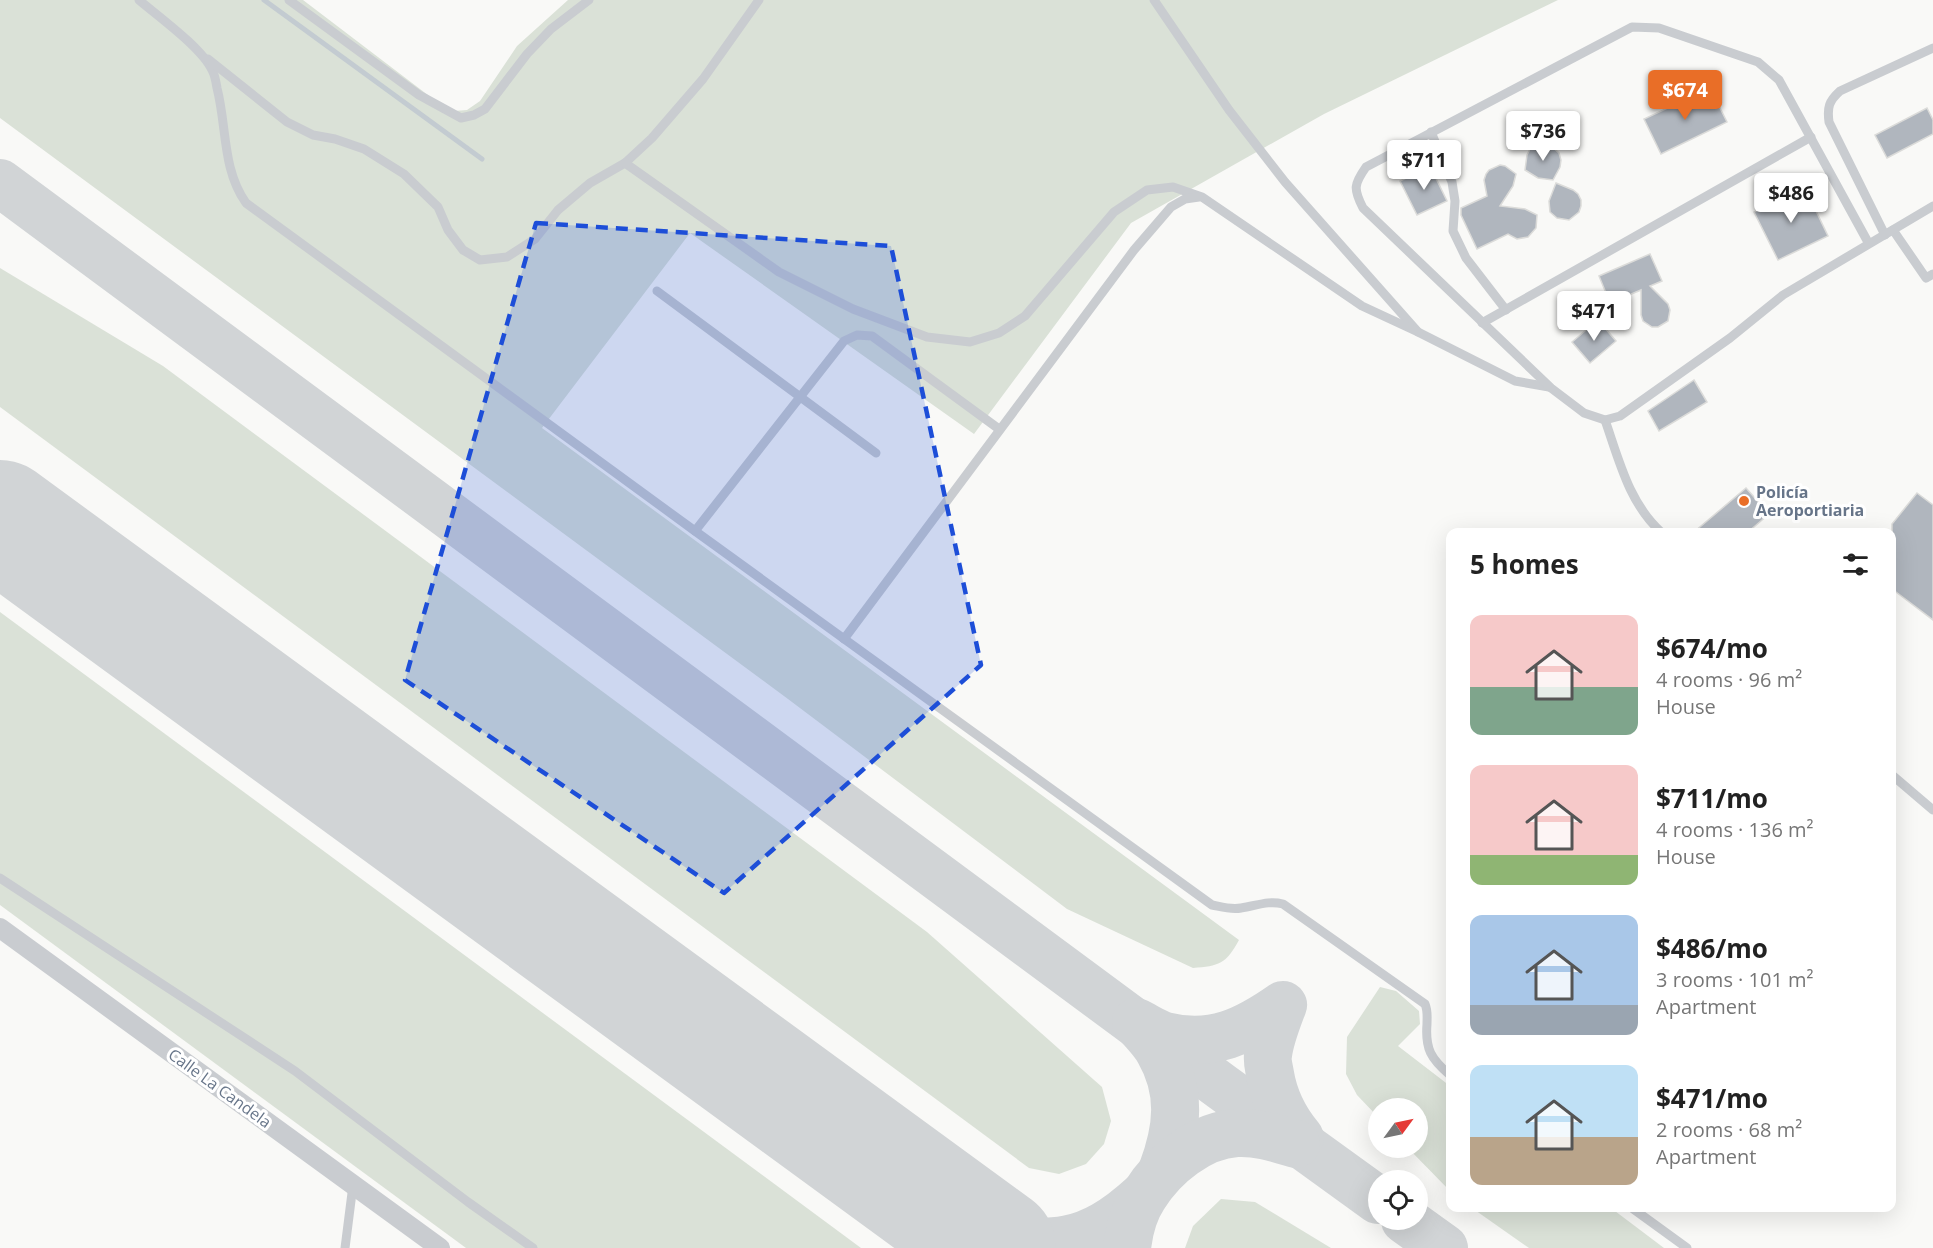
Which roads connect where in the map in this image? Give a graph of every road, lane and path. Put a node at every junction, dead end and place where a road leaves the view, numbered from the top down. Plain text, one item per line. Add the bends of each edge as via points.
1 (139, 0) edge
2 (289, 0) edge
3 (589, 0) edge
4 (759, 0) edge
5 (1154, 0) edge
6 (1933, 48) edge
7 (202, 55) junction
8 (1431, 132) junction
9 (1811, 137) junction
10 (625, 163) junction
11 (1202, 197) junction
12 (1933, 206) edge
13 (1889, 232) junction
14 (1869, 244) junction
15 (1933, 274) edge
16 (657, 291) dead end
17 (1506, 310) junction
18 (1482, 323) junction
19 (1418, 332) junction
20 (1551, 388) junction
21 (800, 398) junction
22 (1605, 420) junction
23 (999, 429) junction
24 (876, 453) dead end
25 (1657, 528) edge
26 (695, 531) junction
27 (844, 639) junction
28 (1896, 778) edge
29 (1933, 810) edge
30 (0, 878) edge
31 (0, 928) edge
32 (1446, 1071) edge
33 (353, 1185) junction
34 (1638, 1212) edge
35 (345, 1248) edge
36 (440, 1248) edge
37 (533, 1248) edge
38 (1687, 1248) edge

1 - 7 lane
2 - 3 lane via 419,95 461,118 485,109 526,54
4 - 10 lane via 703,79
5 - 19 lane via 1229,110 1285,182
6 - 13 lane via 1840,91 1827,109 1829,122
7 - 10 lane via 287,122 313,135 364,149 404,174 438,207 463,250 480,260 507,257 535,239 558,210 590,183
7 - 26 lane via 213,71 230,168 246,203
8 - 9 lane via 1632,27 1659,28 1758,62 1779,80
8 - 17 lane via 1452,182 1453,231 1466,258
8 - 18 lane via 1366,167 1357,179 1355,193 1363,208
9 - 14 lane
9 - 17 lane
10 - 11 lane via 778,272 854,309 927,337 970,342 999,333 1025,316 1114,212 1147,190 1173,187
11 - 19 lane via 1362,306
11 - 23 lane via 1185,199 1160,219
12 - 13 lane
13 - 14 lane
13 - 15 lane via 1926,278
14 - 22 lane via 1783,295 1620,416
16 - 21 lane
17 - 18 lane
18 - 20 lane
19 - 20 lane via 1515,381
20 - 22 lane via 1584,413
21 - 23 lane via 844,341 856,335 872,336
21 - 24 lane
21 - 26 lane
22 - 25 lane via 1629,487 1642,512
23 - 27 lane
26 - 27 lane
27 - 32 lane via 1212,905 1240,909 1273,901 1283,904 1425,1004 1428,1050
28 - 29 lane
30 - 37 lane via 295,1071
31 - 33 street, Calle La Candela
33 - 35 lane
33 - 36 street, Calle La Candela
34 - 38 lane

